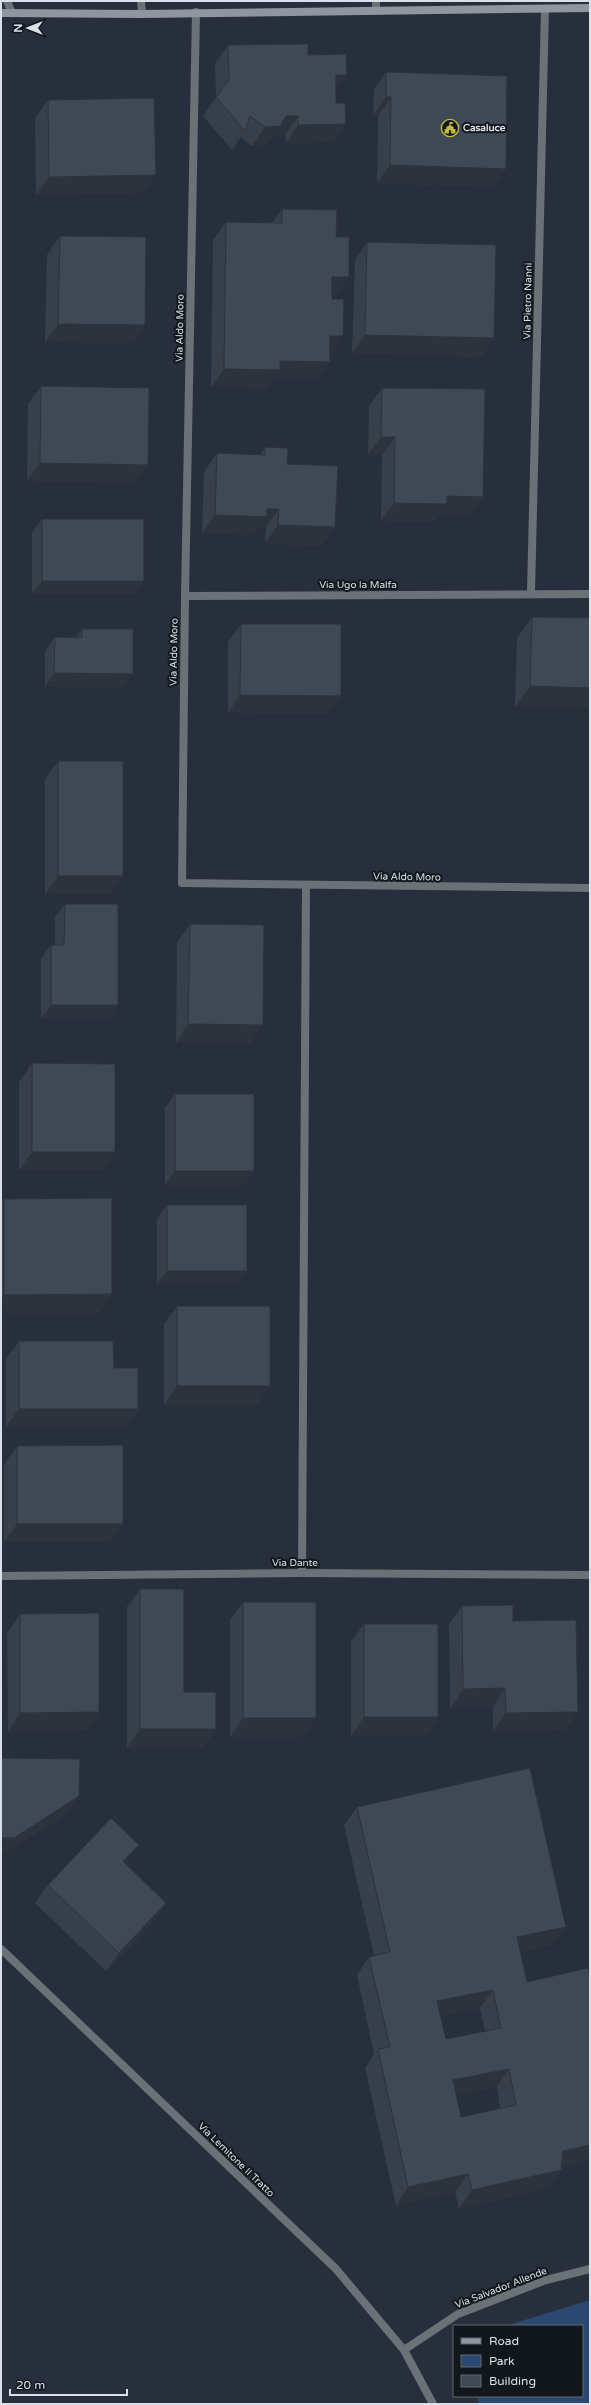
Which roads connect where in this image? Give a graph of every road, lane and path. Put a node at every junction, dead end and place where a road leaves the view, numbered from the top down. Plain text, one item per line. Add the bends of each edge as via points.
1 (7, 1) edge
2 (141, 1) edge
3 (376, 5) edge
4 (589, 6) edge
5 (545, 10) junction
6 (196, 12) junction
7 (1, 13) edge
8 (12, 13) junction
9 (142, 14) junction
10 (531, 593) junction
11 (590, 594) edge
12 (185, 596) junction
13 (306, 886) junction
14 (590, 888) edge
15 (302, 1573) junction
16 (590, 1575) edge
17 (1, 1576) edge
18 (1, 1949) edge
19 (590, 2269) edge
20 (404, 2350) junction
21 (432, 2404) edge

1 - 8 street
2 - 9 street
3 - 5 main road
3 - 6 main road
4 - 5 main road
5 - 10 street, Via Pietro Nanni
6 - 9 main road
6 - 12 street, Via Aldo Moro
7 - 8 main road
8 - 9 main road
10 - 11 street, Via Ugo la Malfa
10 - 12 street, Via Ugo la Malfa
12 - 13 street, Via Aldo Moro via 182,883
13 - 14 street, Via Aldo Moro
13 - 15 street
15 - 16 street, Via Dante
15 - 17 street, Via Dante
18 - 20 street, Via Lemitone II Tratto via 336,2269
19 - 20 street, Via Salvador Allende via 546,2280 458,2314
20 - 21 street, Via Lemitone II Tratto

